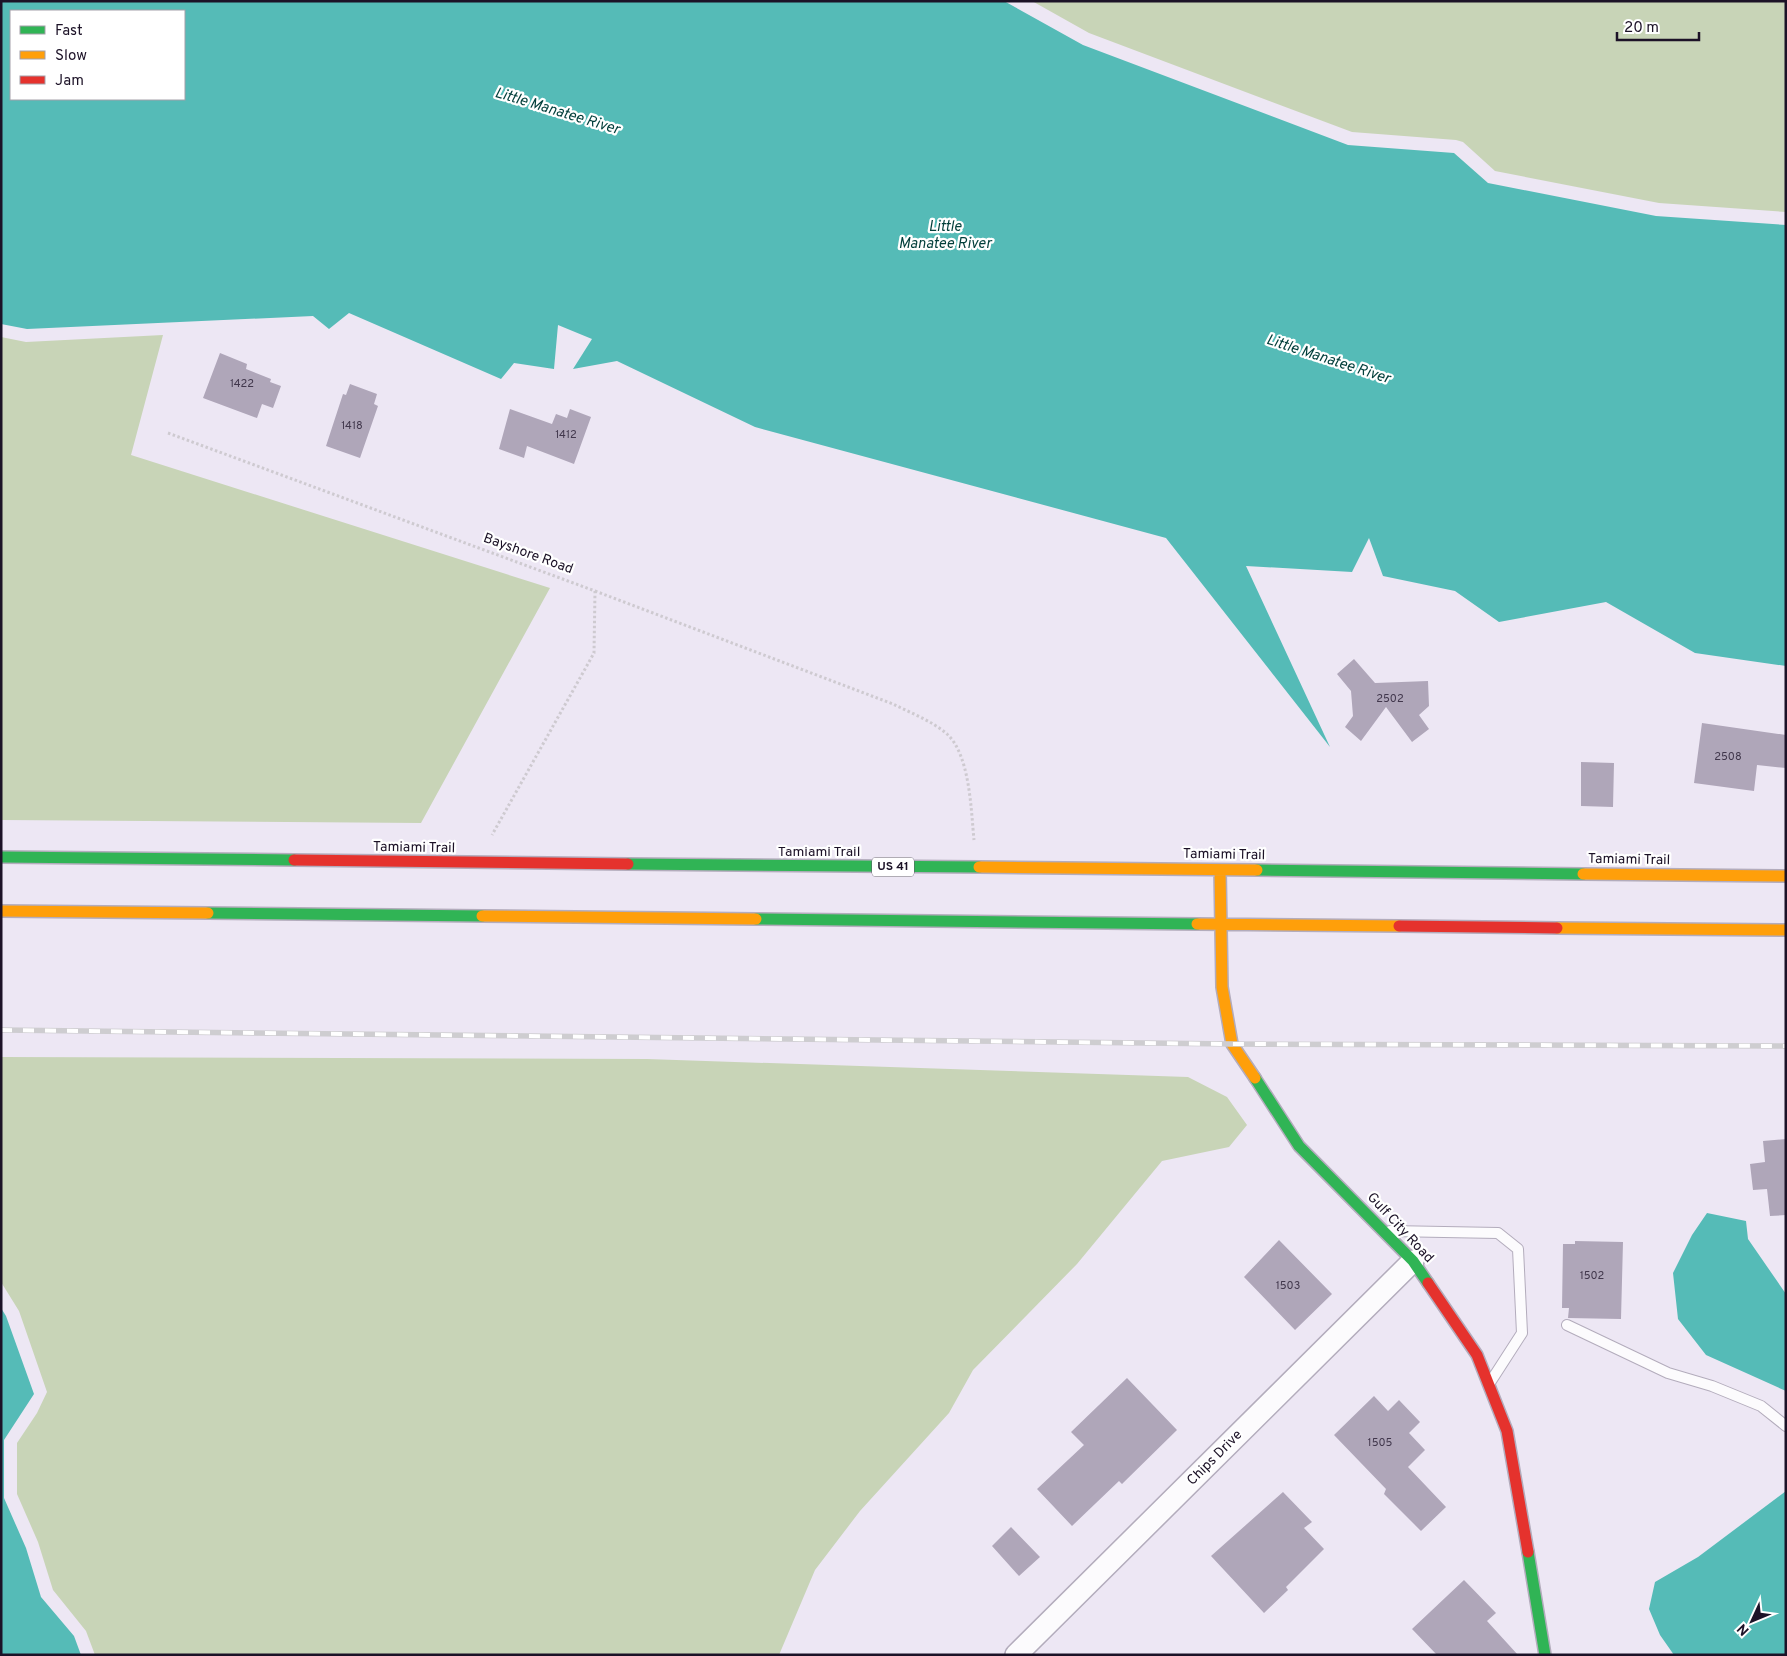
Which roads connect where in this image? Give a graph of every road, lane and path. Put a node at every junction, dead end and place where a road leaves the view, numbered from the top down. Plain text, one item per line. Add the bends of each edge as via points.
1 (168, 433) dead end
2 (595, 591) junction
3 (1, 857) edge
4 (476, 864) junction
5 (976, 868) junction
6 (1220, 870) junction
7 (1786, 876) edge
8 (1, 911) edge
9 (1221, 924) junction
10 (1786, 930) edge
11 (1384, 1231) junction
12 (1413, 1261) junction
13 (1567, 1325) dead end
14 (1489, 1384) junction
15 (1786, 1426) edge
16 (1016, 1655) edge
17 (1545, 1655) edge

1 - 2 path, Bayshore Road
2 - 4 path via 594,653
2 - 5 path, Bayshore Road via 894,704 936,725 949,736 961,757 970,792
3 - 4 main road, Tamiami Trail / US 41
4 - 5 main road, Tamiami Trail / US 41
5 - 6 main road, Tamiami Trail / US 41
6 - 7 main road, Tamiami Trail / US 41
6 - 9 main road, Gulf City Road
8 - 9 main road
9 - 10 main road
9 - 11 main road, Gulf City Road via 1222,988 1232,1044 1299,1146
11 - 12 main road, Gulf City Road
11 - 14 lane via 1498,1233 1518,1250 1522,1333
12 - 14 main road, Gulf City Road via 1477,1355
12 - 16 street, Chips Drive
13 - 15 lane via 1668,1373 1761,1406
14 - 17 main road, Gulf City Road via 1507,1431

